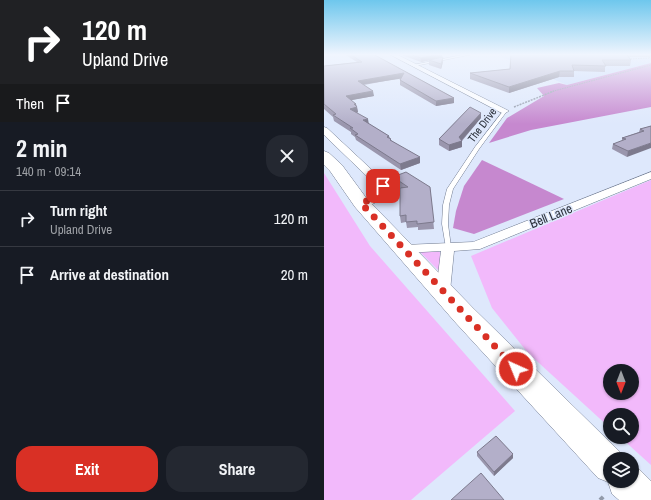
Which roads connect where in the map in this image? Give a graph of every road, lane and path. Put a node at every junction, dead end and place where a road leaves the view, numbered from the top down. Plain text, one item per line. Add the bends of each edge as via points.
1 (439, 77) edge
2 (605, 77) edge
3 (505, 111) junction
4 (324, 130) edge
5 (324, 156) edge
6 (651, 175) edge
7 (361, 203) junction
8 (448, 247) junction
9 (404, 249) junction
10 (443, 291) junction
11 (603, 459) edge
12 (632, 488) edge
13 (645, 500) edge

1 - 3 street
2 - 3 path, The Drive via 547,93
3 - 8 lane, The Drive via 450,189 445,224
4 - 7 street via 383,186 383,192 378,197
5 - 7 main road via 336,168
6 - 8 street, Bell Lane via 475,246
7 - 9 main road
8 - 9 street, Bell Lane
8 - 10 street
9 - 10 main road
10 - 11 main road
12 - 13 main road

